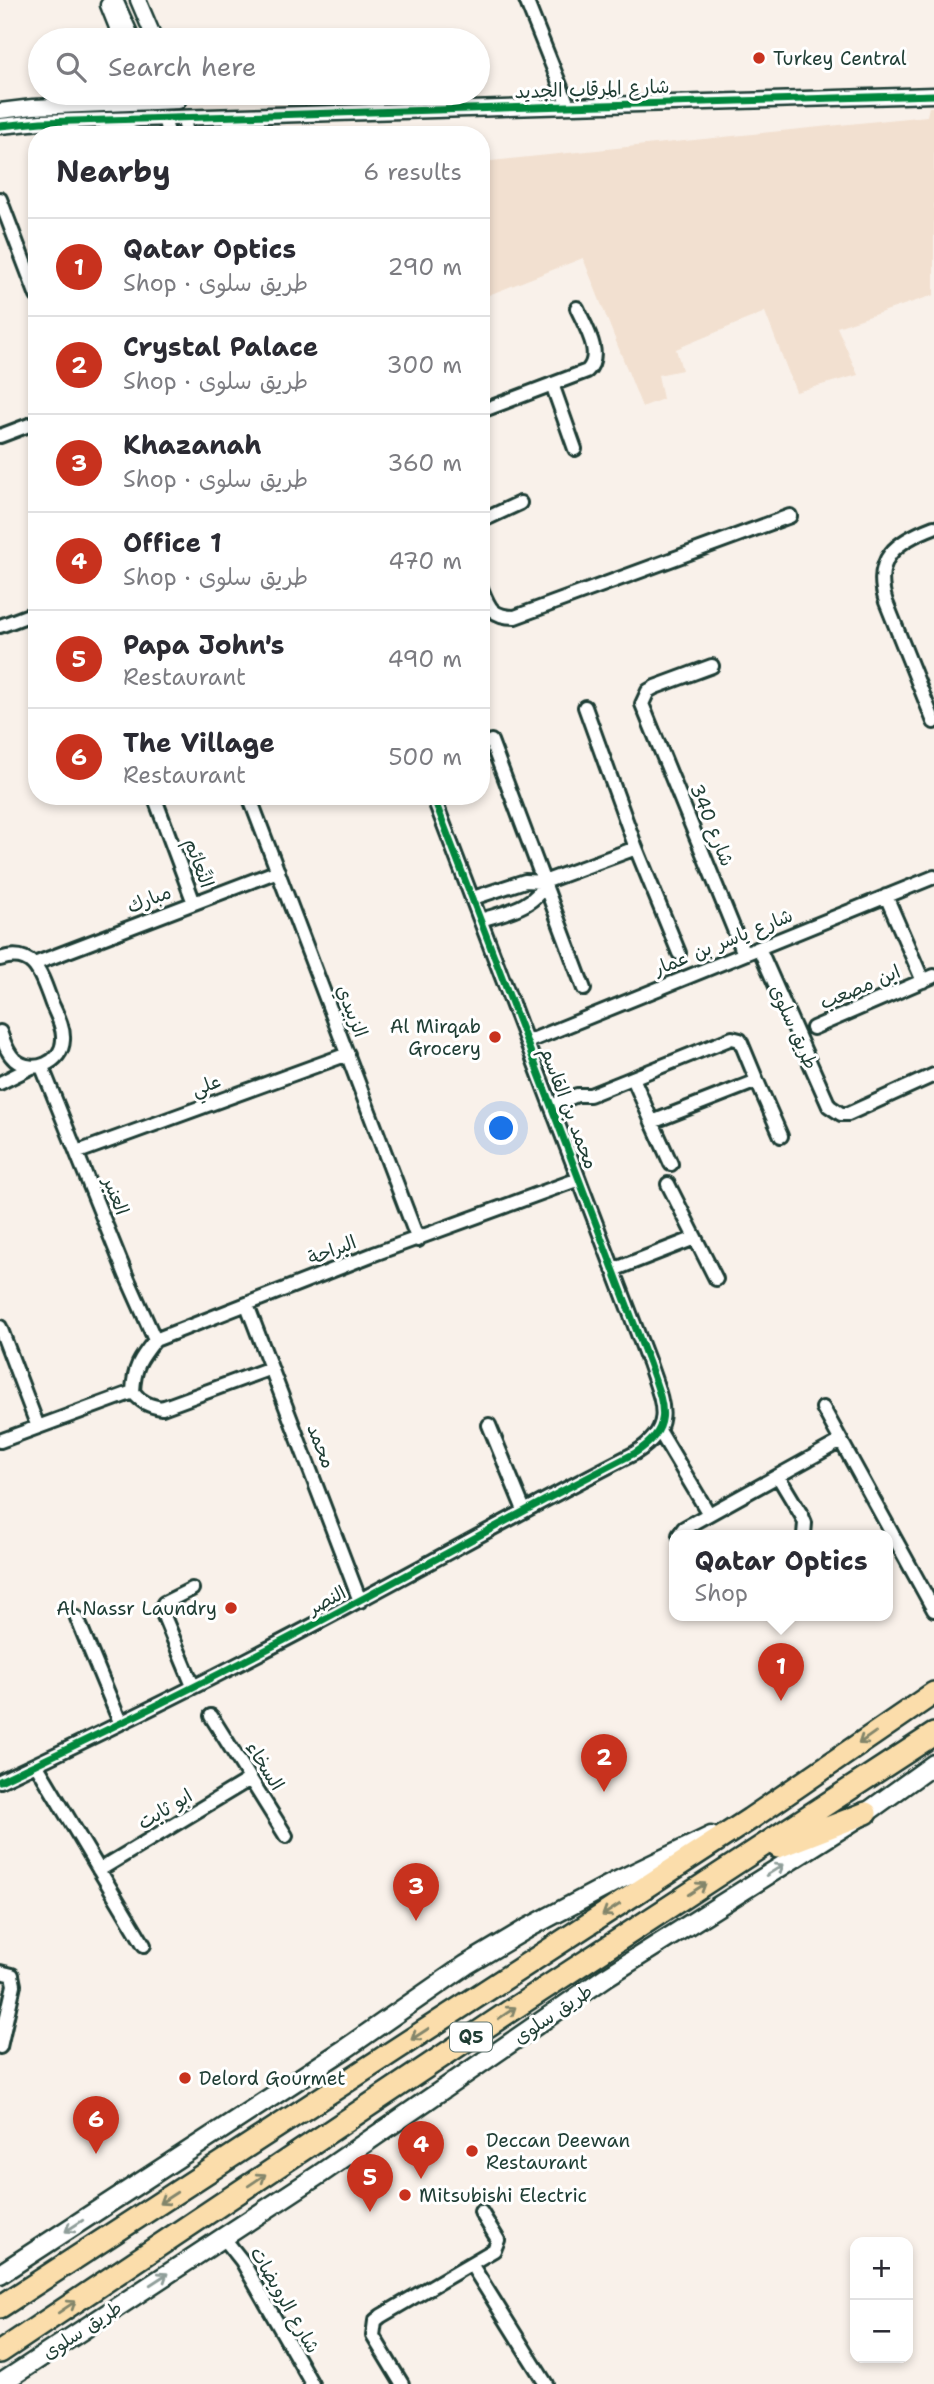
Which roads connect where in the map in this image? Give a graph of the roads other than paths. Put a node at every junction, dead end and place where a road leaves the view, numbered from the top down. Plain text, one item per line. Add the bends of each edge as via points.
1 (107, 0) edge
2 (116, 0) edge
3 (138, 0) edge
4 (526, 0) edge
5 (118, 28) edge
6 (128, 28) edge
7 (150, 28) edge
8 (934, 95) edge
9 (110, 105) edge
10 (159, 105) edge
11 (179, 105) edge
12 (568, 105) junction
13 (0, 111) edge
14 (236, 117) junction
15 (183, 118) junction
16 (164, 119) junction
17 (88, 121) junction
18 (0, 126) edge
19 (106, 126) edge
20 (166, 126) edge
21 (185, 126) edge
22 (230, 126) edge
23 (0, 199) edge
24 (28, 272) edge
25 (577, 308) dead end
26 (552, 384) junction
27 (490, 408) edge
28 (28, 425) edge
29 (0, 436) edge
30 (575, 449) dead end
31 (520, 503) dead end
32 (790, 516) dead end
33 (490, 517) edge
34 (934, 527) edge
35 (490, 605) edge
36 (28, 615) edge
37 (0, 626) edge
38 (712, 666) dead end
39 (585, 707) dead end
40 (934, 722) edge
41 (491, 741) dead end
42 (157, 805) edge
43 (252, 805) edge
44 (436, 805) edge
45 (636, 848) junction
46 (278, 871) junction
47 (934, 877) edge
48 (544, 882) junction
49 (886, 896) junction
50 (472, 898) junction
51 (194, 903) junction
52 (481, 920) junction
53 (759, 948) junction
54 (679, 953) dead end
55 (744, 954) junction
56 (0, 957) edge
57 (34, 964) junction
58 (928, 978) edge
59 (584, 989) dead end
60 (813, 1028) dead end
61 (0, 1032) edge
62 (527, 1042) junction
63 (348, 1054) junction
64 (37, 1067) junction
65 (934, 1075) edge
66 (633, 1078) junction
67 (757, 1081) junction
68 (0, 1083) edge
69 (553, 1110) junction
70 (652, 1122) junction
71 (781, 1136) dead end
72 (78, 1152) junction
73 (671, 1164) dead end
74 (579, 1179) junction
75 (668, 1184) dead end
76 (695, 1238) junction
77 (418, 1240) junction
78 (613, 1270) junction
79 (716, 1279) dead end
80 (247, 1305) junction
81 (0, 1327) edge
82 (155, 1340) junction
83 (271, 1368) junction
84 (133, 1392) junction
85 (823, 1408) dead end
86 (489, 1425) dead end
87 (38, 1427) junction
88 (660, 1432) junction
89 (0, 1441) edge
90 (841, 1441) junction
91 (778, 1476) junction
92 (524, 1510) junction
93 (709, 1514) junction
94 (683, 1530) edge
95 (804, 1530) edge
96 (890, 1530) edge
97 (893, 1535) edge
98 (192, 1589) dead end
99 (360, 1601) junction
100 (934, 1610) edge
101 (77, 1618) dead end
102 (934, 1680) edge
103 (193, 1686) junction
104 (929, 1696) edge
105 (211, 1716) dead end
106 (120, 1722) junction
107 (934, 1734) edge
108 (36, 1764) junction
109 (934, 1765) edge
110 (250, 1779) junction
111 (0, 1781) edge
112 (866, 1813) junction
113 (750, 1819) junction
114 (286, 1836) dead end
115 (740, 1861) junction
116 (99, 1870) junction
117 (144, 1945) dead end
118 (0, 1972) edge
119 (0, 2047) edge
120 (481, 2212) dead end
121 (223, 2237) junction
122 (471, 2264) junction
123 (0, 2274) edge
124 (0, 2307) edge
125 (5, 2348) edge
126 (0, 2384) edge
127 (312, 2384) edge
128 (402, 2384) edge
129 (546, 2384) edge

1 - 5 street
2 - 6 street
3 - 7 street
4 - 12 street
8 - 12 street, شارع المرقاب الجديد
9 - 13 street
10 - 16 street
11 - 15 street
12 - 14 street, شارع المرقاب الجديد
14 - 15 street, شارع المرقاب الجديد
14 - 22 street
15 - 16 street, شارع المرقاب الجديد
15 - 21 street
16 - 17 street, شارع المرقاب الجديد
16 - 20 street
17 - 18 street, شارع المرقاب الجديد
17 - 19 street
23 - 24 street
25 - 26 street via 596,359 587,371
26 - 27 street
26 - 30 street
28 - 29 street
31 - 33 street
32 - 35 street via 515,617 502,617
34 - 40 street via 893,549 882,575 886,602
36 - 37 street
38 - 55 street, شارع 340 via 648,691 642,704
39 - 45 street
41 - 48 street
42 - 51 street, النًعائم
43 - 46 street, الزبيدي
44 - 50 street, محمد بن القاسم
45 - 48 street
45 - 54 street
46 - 51 street, مبارك
46 - 63 street, الزبيدي
47 - 49 street, شارع ياسر بن عمار
48 - 50 street via 518,882
48 - 52 street via 531,901
48 - 59 street
49 - 53 street, شارع ياسر بن عمار
49 - 58 street, ابن مصعب
50 - 52 street, محمد بن القاسم
51 - 57 street, مبارك
52 - 62 street, محمد بن القاسم
53 - 55 street, شارع ياسر بن عمار
53 - 65 street, طريق سلوى via 829,1106 848,1114
55 - 62 street, شارع ياسر بن عمار
56 - 57 street via 24,957
57 - 64 street via 64,1040 52,1061
58 - 60 street, ابن مصعب
61 - 64 street via 16,1061
62 - 69 street, محمد بن القاسم
63 - 72 street, علي
63 - 77 street, الزبيدي
64 - 68 street
64 - 72 street, العنبر
66 - 67 street via 732,1038 740,1040
66 - 69 street
66 - 70 street
67 - 70 street
67 - 71 street
69 - 74 street, محمد بن القاسم
70 - 73 street
72 - 82 street, العنبر
74 - 77 street, البراحة
74 - 78 street, محمد بن القاسم
75 - 76 street
76 - 78 street
76 - 79 street
77 - 80 street, البراحة
78 - 88 street, محمد بن القاسم via 663,1403
80 - 82 street, البراحة
80 - 83 street, محمد
81 - 87 street
82 - 84 street via 139,1359
83 - 84 street via 162,1408 140,1401
83 - 99 street, محمد
84 - 87 street
85 - 90 street
86 - 92 street
87 - 89 street
88 - 92 street, النصر via 649,1445
88 - 93 street
90 - 91 street
90 - 96 street
91 - 93 street
91 - 95 street via 803,1516
92 - 99 street, النصر
93 - 94 street
97 - 100 street
98 - 103 street via 161,1609
99 - 103 street, النصر
101 - 106 street
102 - 104 street
103 - 106 street, النصر
104 -> 113 highway, Q5
105 - 110 street, السخاء
106 - 108 street, النصر
107 - 115 highway, طريق سلوى / Q5
108 - 111 street, النصر
108 - 116 street
109 - 112 main road, طريق سلوى
110 - 114 street, السخاء
110 - 116 street, ابو ثابت
112 - 115 highway
121 -> 112 main road, طريق سلوى via 606,1977
113 -> 123 main road via 642,1868 485,1953
113 -> 124 highway, Q5
125 -> 115 highway, طريق سلوى / Q5
116 - 117 street
118 - 119 street via 12,1975 14,1985
120 - 122 street via 496,2235 497,2246
126 -> 121 main road, طريق سلوى
121 - 127 street, شارع الرويضات via 242,2261
122 - 128 street via 375,2321 373,2336
122 - 129 street

